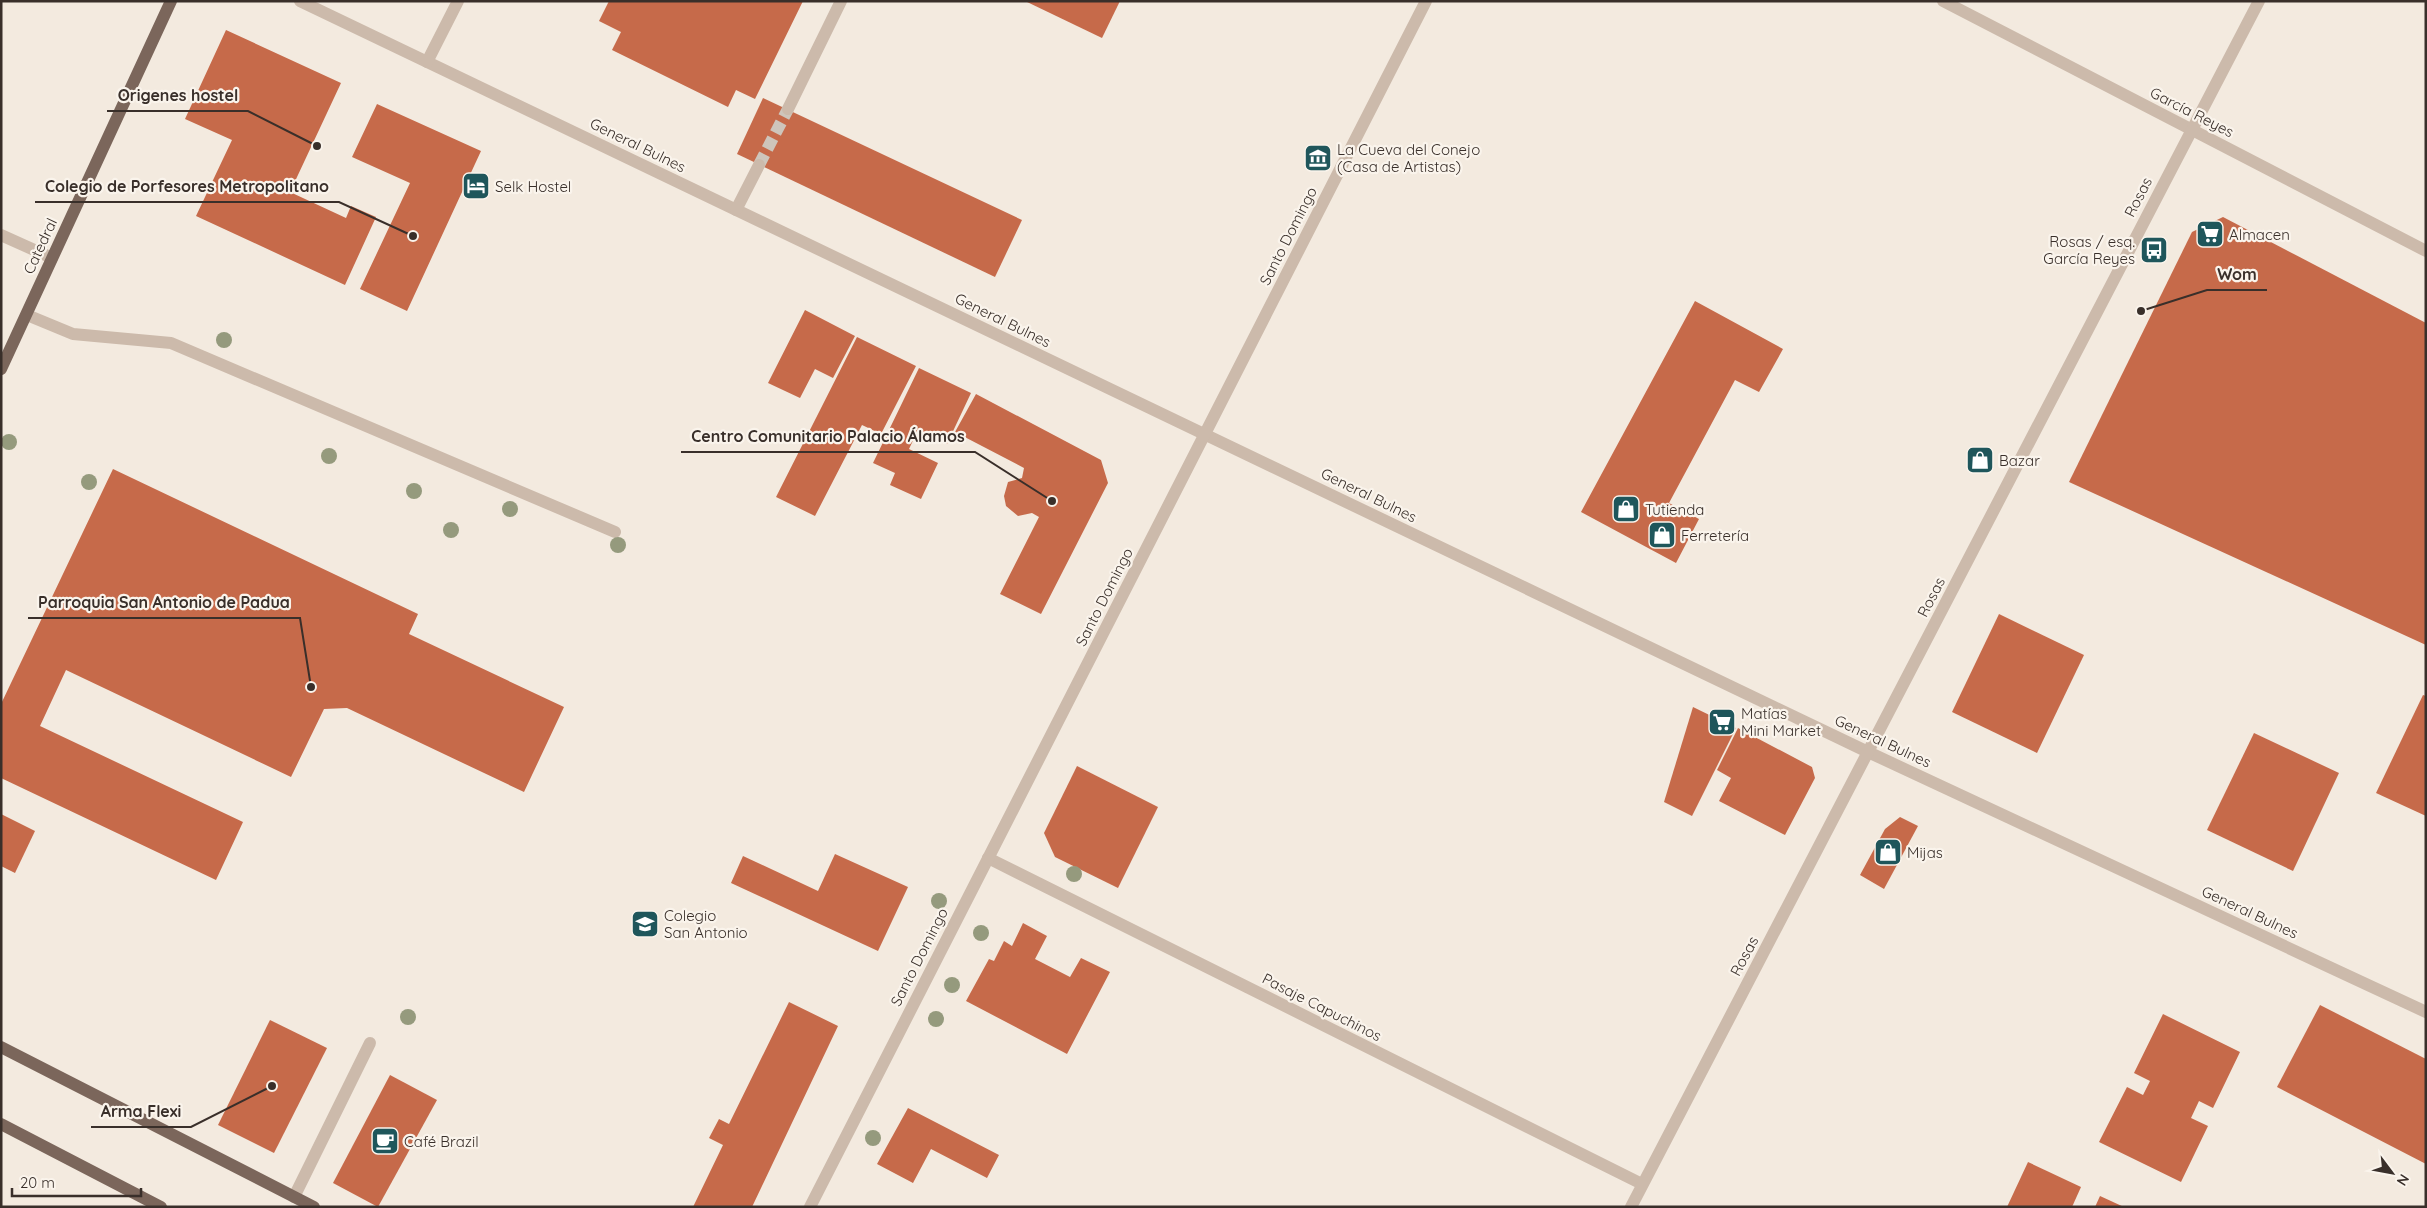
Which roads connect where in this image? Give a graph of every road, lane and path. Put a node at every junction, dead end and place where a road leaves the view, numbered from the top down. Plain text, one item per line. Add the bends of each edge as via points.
1 (171, 1) edge
2 (300, 1) edge
3 (458, 1) edge
4 (841, 1) edge
5 (1426, 1) edge
6 (1943, 1) edge
7 (2259, 1) edge
8 (427, 62) junction
9 (788, 109) tunnel mouth
10 (2192, 130) junction
11 (759, 165) tunnel mouth
12 (736, 210) junction
13 (1, 235) edge
14 (2426, 251) edge
15 (52, 258) junction
16 (26, 315) junction
17 (1, 368) edge
18 (1205, 434) junction
19 (615, 532) dead end
20 (1868, 752) junction
21 (988, 858) junction
22 (2426, 1012) edge
23 (370, 1043) dead end
24 (1, 1047) edge
25 (1, 1124) edge
26 (1642, 1184) junction
27 (294, 1197) junction
28 (161, 1207) edge
29 (314, 1207) edge
30 (810, 1207) edge
31 (1631, 1207) edge

1 - 15 main road, Catedral
2 - 8 street, General Bulnes
3 - 8 street
4 - 9 street
5 - 18 street, Santo Domingo
6 - 10 street, García Reyes
7 - 10 street, Rosas
8 - 12 street, General Bulnes
10 - 14 street, García Reyes
10 - 20 street, Rosas
11 - 12 street
12 - 18 street, General Bulnes
13 - 15 street
15 - 16 main road, Catedral
16 - 17 main road, Catedral
16 - 19 street via 73,334 171,343
18 - 20 street, General Bulnes
18 - 21 street, Santo Domingo
20 - 22 street, General Bulnes
20 - 26 street, Rosas
21 - 26 street, Pasaje Capuchinos
21 - 30 street, Santo Domingo
23 - 27 street
24 - 27 main road
25 - 28 main road
26 - 31 street, Rosas
27 - 29 main road

